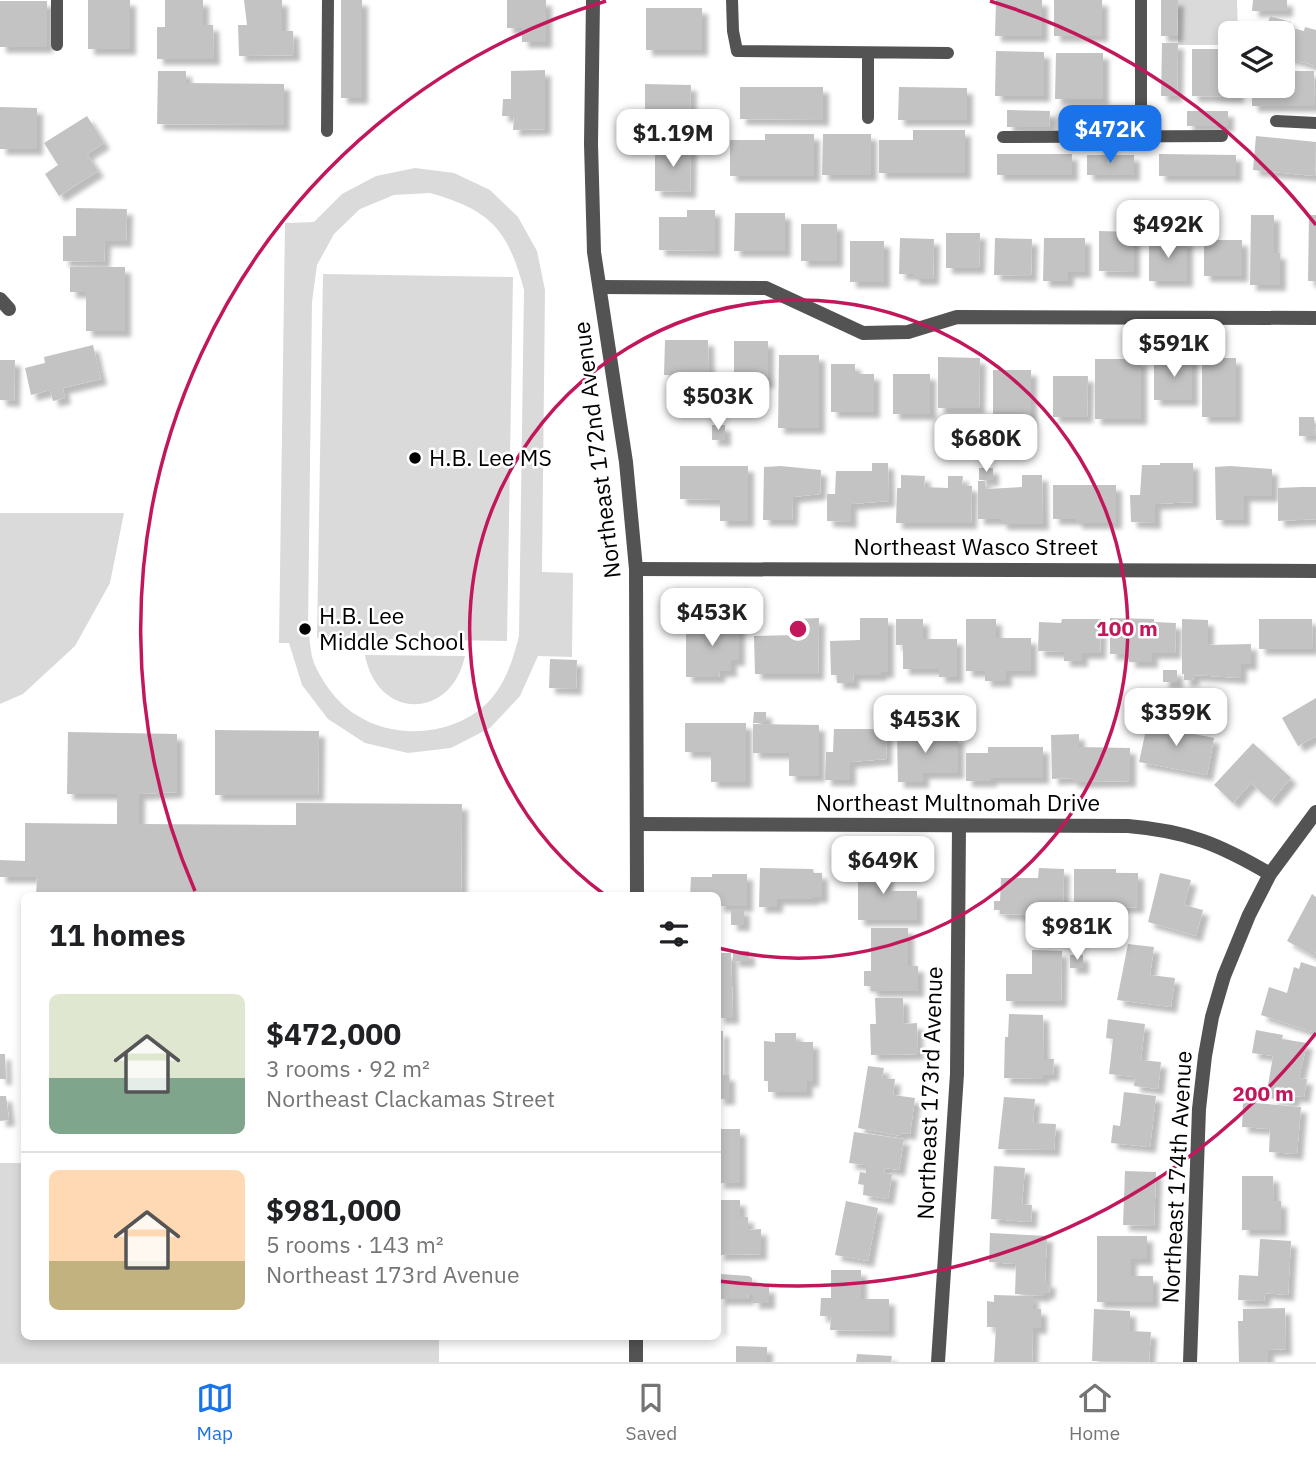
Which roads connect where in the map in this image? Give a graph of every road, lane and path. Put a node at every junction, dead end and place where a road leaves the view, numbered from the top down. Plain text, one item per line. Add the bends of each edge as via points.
1 (57, 0) edge
2 (328, 0) edge
3 (593, 0) edge
4 (732, 0) edge
5 (1141, 0) edge
6 (57, 44) dead end
7 (948, 52) dead end
8 (868, 53) junction
9 (868, 118) dead end
10 (1276, 121) dead end
11 (1316, 123) edge
12 (327, 131) dead end
13 (1141, 135) junction
14 (1003, 136) dead end
15 (1222, 136) dead end
16 (600, 287) junction
17 (1316, 318) edge
18 (636, 569) junction
19 (1316, 571) edge
20 (1316, 812) edge
21 (637, 824) junction
22 (959, 826) junction
23 (1270, 874) junction
24 (636, 892) edge
25 (636, 1340) edge
26 (636, 1362) edge
27 (938, 1362) edge
28 (1190, 1362) edge

1 - 6 lane
2 - 12 lane
3 - 16 street, Northeast 172nd Avenue via 591,144 594,252
4 - 8 lane via 737,51
5 - 13 lane
7 - 8 lane
8 - 9 lane
10 - 11 lane
13 - 14 lane
13 - 15 lane
16 - 17 street via 766,288 863,333 908,332 957,317
16 - 18 street, Northeast 172nd Avenue via 626,462
18 - 19 street, Northeast Wasco Street
18 - 21 street, Northeast 172nd Avenue
20 - 23 street, Northeast 174th Avenue
21 - 22 street, Northeast Multnomah Drive
21 - 24 street, Northeast 172nd Avenue
22 - 23 street, Northeast Multnomah Drive via 1160,829 1200,839
22 - 27 street, Northeast 173rd Avenue via 957,1074
23 - 28 street, Northeast 174th Avenue via 1224,976 1205,1056 1194,1203
25 - 26 street

